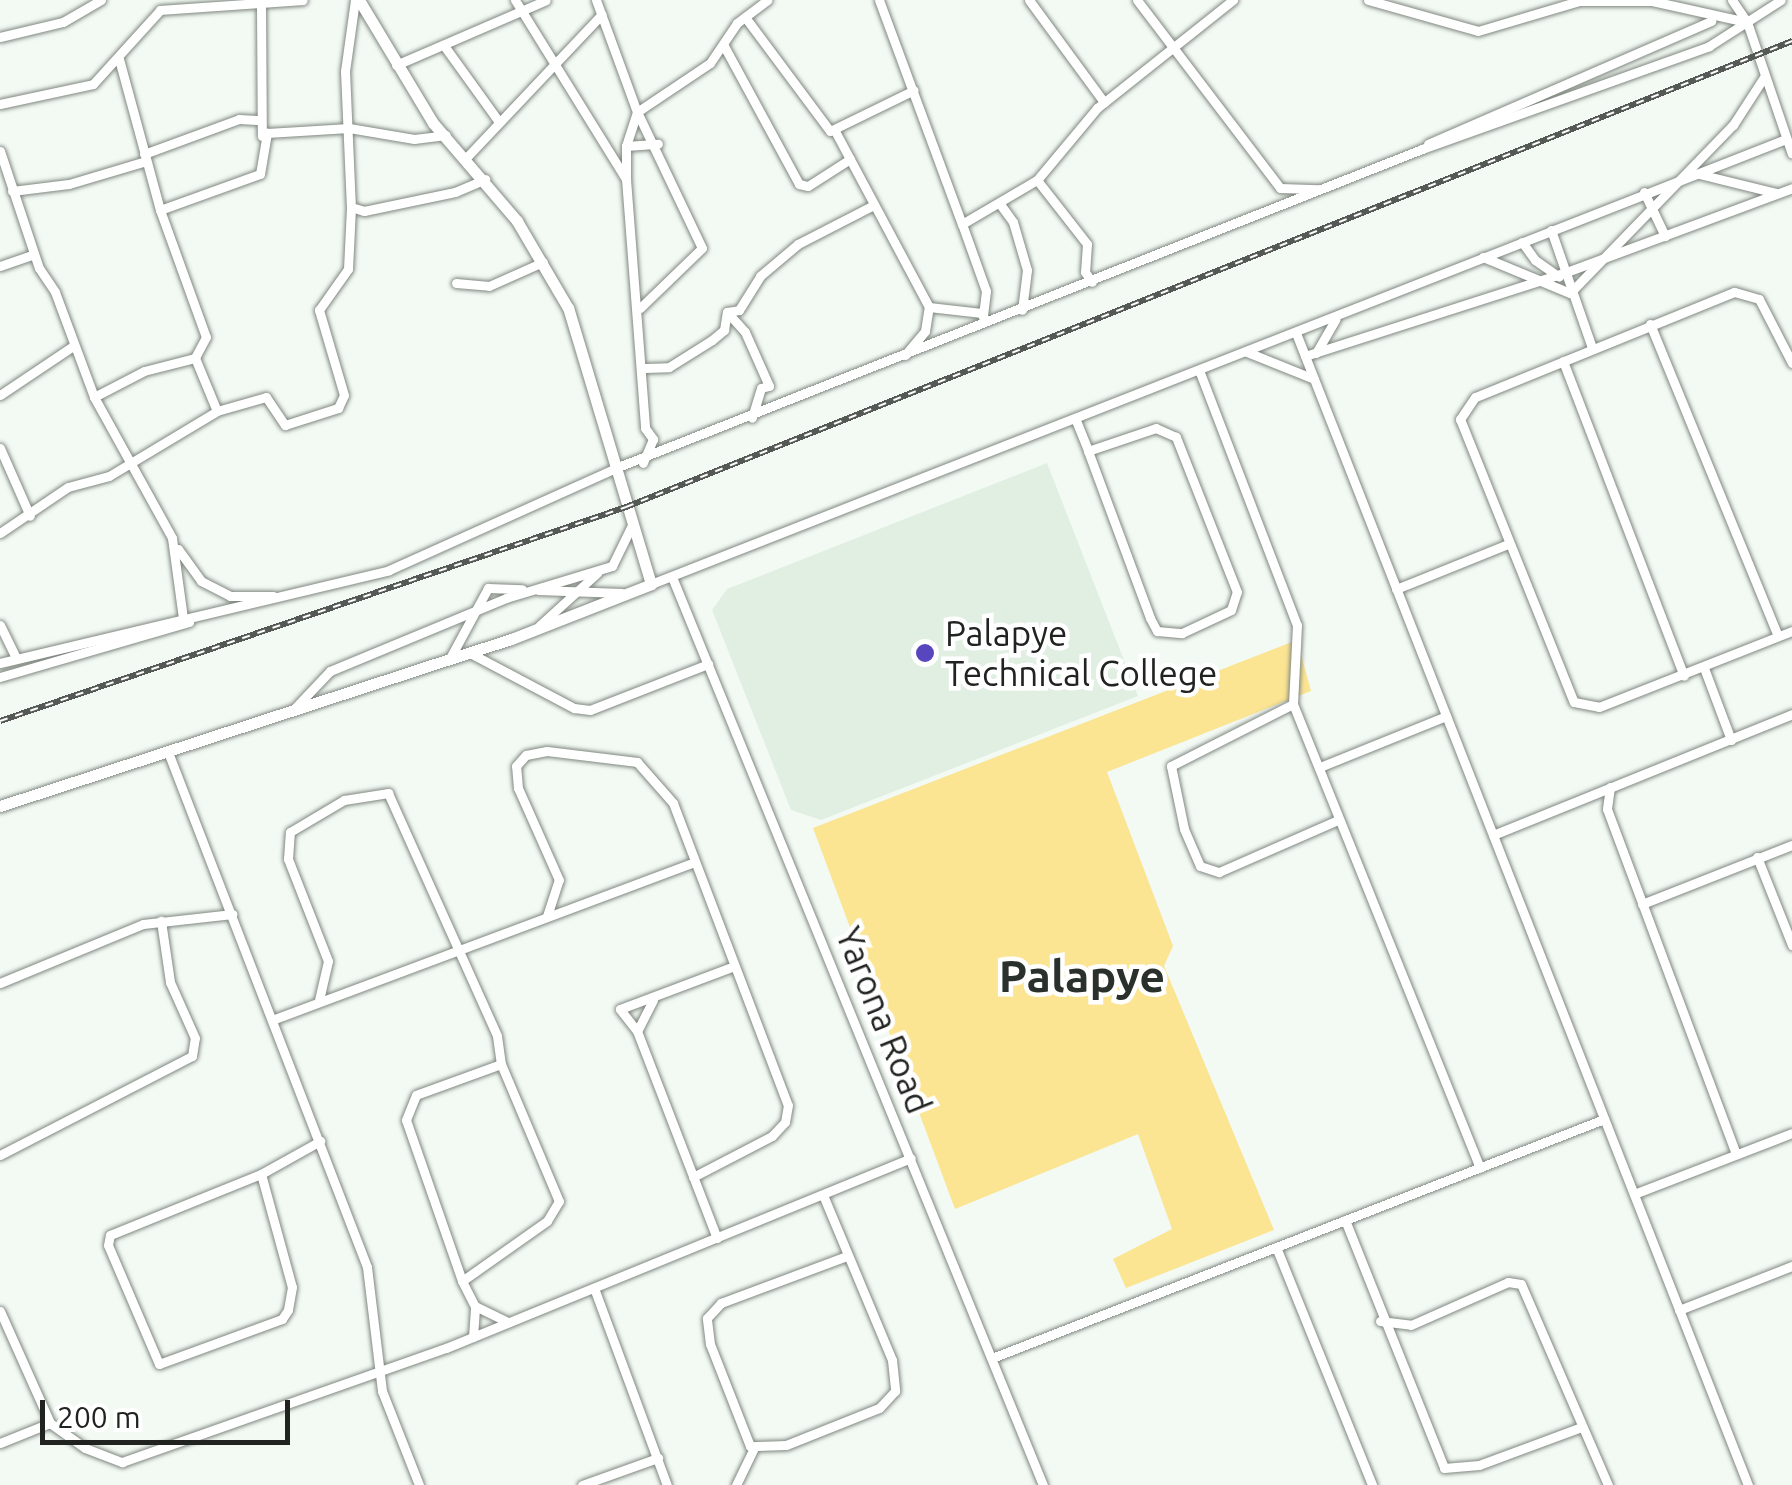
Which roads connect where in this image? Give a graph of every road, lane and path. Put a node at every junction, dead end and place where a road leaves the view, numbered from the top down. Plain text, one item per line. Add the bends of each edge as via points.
1 (102, 0) edge
2 (183, 0) edge
3 (303, 0) edge
4 (357, 0) edge
5 (515, 0) edge
6 (546, 0) edge
7 (596, 0) edge
8 (767, 0) edge
9 (1029, 0) edge
10 (1137, 0) edge
11 (1233, 0) edge
12 (1368, 0) edge
13 (1578, 0) edge
14 (1688, 0) edge
15 (1732, 0) edge
16 (1781, 0) edge
17 (878, 1) edge
18 (161, 5) edge
19 (261, 6) junction
20 (188, 10) junction
21 (521, 10) junction
22 (602, 14) junction
23 (1697, 14) junction
24 (745, 17) junction
25 (1716, 19) junction
26 (1748, 22) junction
27 (0, 37) edge
28 (724, 46) junction
29 (445, 47) junction
30 (1170, 50) junction
31 (119, 59) junction
32 (396, 65) junction
33 (558, 65) junction
34 (1764, 77) junction
35 (914, 90) junction
36 (1104, 102) junction
37 (0, 104) edge
38 (637, 112) junction
39 (1479, 118) junction
40 (261, 120) junction
41 (499, 122) junction
42 (349, 128) junction
43 (836, 130) junction
44 (1476, 132) junction
45 (446, 135) junction
46 (262, 136) junction
47 (1786, 139) junction
48 (658, 144) junction
49 (626, 146) junction
50 (1422, 149) junction
51 (0, 151) edge
52 (1792, 154) edge
53 (145, 158) junction
54 (466, 159) junction
55 (850, 159) junction
56 (1696, 173) junction
57 (1682, 178) junction
58 (485, 179) junction
59 (626, 179) junction
60 (1037, 180) junction
61 (1792, 188) edge
62 (1326, 189) junction
63 (12, 191) junction
64 (1644, 192) junction
65 (1778, 194) junction
66 (874, 204) junction
67 (1000, 204) junction
68 (351, 207) junction
69 (1652, 208) junction
70 (160, 210) junction
71 (962, 224) junction
72 (1552, 230) junction
73 (1666, 236) junction
74 (1522, 242) junction
75 (34, 254) junction
76 (1609, 256) junction
77 (1484, 257) junction
78 (543, 262) junction
79 (0, 266) edge
80 (1562, 276) junction
81 (1092, 282) junction
82 (1535, 282) junction
83 (456, 283) dead end
84 (1570, 293) junction
85 (929, 307) junction
86 (640, 308) junction
87 (1022, 310) junction
88 (726, 312) junction
89 (982, 312) junction
90 (1338, 316) junction
91 (1650, 324) junction
92 (984, 325) junction
93 (1296, 333) junction
94 (73, 346) junction
95 (1592, 348) junction
96 (1246, 352) junction
97 (1316, 353) junction
98 (1305, 356) junction
99 (195, 358) junction
100 (903, 358) junction
101 (1563, 361) junction
102 (1792, 363) edge
103 (645, 368) junction
104 (1200, 370) junction
105 (1312, 374) junction
106 (0, 395) edge
107 (94, 396) junction
108 (218, 411) junction
109 (752, 418) junction
110 (1076, 418) junction
111 (0, 448) edge
112 (1088, 451) junction
113 (643, 462) junction
114 (132, 463) junction
115 (3, 466) edge
116 (618, 467) junction
117 (30, 516) junction
118 (632, 525) junction
119 (0, 533) edge
120 (172, 538) junction
121 (1508, 544) junction
122 (598, 573) junction
123 (672, 577) junction
124 (650, 584) junction
125 (1396, 589) junction
126 (532, 590) junction
127 (579, 592) junction
128 (626, 594) junction
129 (283, 597) junction
130 (204, 614) junction
131 (472, 614) junction
132 (182, 618) junction
133 (0, 625) edge
134 (1792, 630) edge
135 (533, 631) junction
136 (1778, 636) junction
137 (470, 653) junction
138 (16, 658) junction
139 (449, 660) junction
140 (0, 663) edge
141 (708, 664) junction
142 (1704, 668) junction
143 (1684, 676) junction
144 (0, 677) edge
145 (1293, 704) junction
146 (290, 713) junction
147 (1792, 714) edge
148 (1446, 716) junction
149 (1731, 740) junction
150 (168, 752) junction
151 (1320, 767) junction
152 (1610, 787) junction
153 (1588, 796) junction
154 (0, 806) edge
155 (1606, 809) junction
156 (1338, 820) junction
157 (1493, 835) junction
158 (1792, 845) edge
159 (1758, 857) junction
160 (692, 863) junction
161 (1642, 904) junction
162 (232, 914) junction
163 (547, 916) junction
164 (161, 920) junction
165 (1792, 945) edge
166 (460, 950) junction
167 (732, 967) junction
168 (0, 983) edge
169 (319, 1000) junction
170 (654, 1000) junction
171 (272, 1020) junction
172 (636, 1031) junction
173 (500, 1064) junction
174 (1604, 1119) junction
175 (1792, 1133) edge
176 (320, 1141) junction
177 (1736, 1154) junction
178 (0, 1155) edge
179 (911, 1158) junction
180 (1480, 1168) junction
181 (261, 1174) junction
182 (693, 1177) junction
183 (822, 1194) junction
184 (1634, 1194) junction
185 (1345, 1220) junction
186 (716, 1238) junction
187 (1276, 1247) junction
188 (847, 1256) junction
189 (1791, 1270) edge
190 (462, 1281) junction
191 (594, 1288) junction
192 (475, 1306) junction
193 (1679, 1310) junction
194 (0, 1311) edge
195 (1380, 1320) junction
196 (508, 1322) junction
197 (12, 1333) junction
198 (474, 1336) junction
199 (0, 1338) edge
200 (992, 1358) junction
201 (380, 1367) junction
202 (50, 1423) junction
203 (1582, 1426) junction
204 (0, 1443) edge
205 (754, 1448) junction
206 (658, 1458) junction
207 (419, 1485) edge
208 (582, 1485) edge
209 (666, 1485) edge
210 (736, 1485) edge
211 (1043, 1485) edge
212 (1372, 1485) edge
213 (1608, 1485) edge
214 (1748, 1485) edge

1 - 27 street via 63,22
2 - 20 street
3 - 19 street
4 - 32 street
4 - 42 street via 346,28
5 - 21 street
6 - 21 street
7 - 22 street
8 - 24 street
9 - 36 street
10 - 30 street
11 - 30 street
12 - 13 street via 1478,32
13 - 23 street via 1652,1
14 - 23 street
15 - 26 street
16 - 26 street
17 - 35 street
18 - 20 street
18 - 31 street
19 - 20 street
19 - 40 street
21 - 29 street
21 - 33 street
22 - 33 street
22 - 38 street
23 - 25 street
24 - 28 street
24 - 43 street via 825,126
25 - 26 street
25 - 39 street
26 - 34 street
26 - 44 street via 1709,46
28 - 38 street via 710,63
28 - 55 street via 799,184 808,186
29 - 32 street
29 - 41 street
30 - 36 street
30 - 62 street via 1242,130 1280,188
31 - 37 street via 93,84
31 - 53 street
32 - 45 street
33 - 41 street
33 - 59 street
34 - 47 street
34 - 57 street via 1745,111
35 - 43 street
35 - 71 street
36 - 60 street
38 - 48 street
38 - 49 street
39 - 44 street
39 - 50 street
40 - 46 street
40 - 53 street via 240,119
41 - 54 street
42 - 45 street via 414,139
42 - 46 street
42 - 68 street
43 - 55 street
44 - 50 street
45 - 54 street
46 - 70 street via 266,165 260,174
47 - 52 street
47 - 56 street
48 - 49 street
48 - 86 street via 702,248
49 - 59 street
50 - 62 street
51 - 63 street
53 - 63 street via 69,184
53 - 70 street
54 - 58 street
55 - 66 street
56 - 57 street
56 - 65 street
57 - 64 street
57 - 69 street
58 - 68 street via 455,192
58 - 78 street
59 - 86 street
60 - 67 street
60 - 81 street via 1087,244 1085,272
61 - 65 street
62 - 81 street
63 - 75 street
64 - 69 street
64 - 72 street
65 - 73 street
66 - 85 street
66 - 88 street via 798,244 760,276 739,310
67 - 71 street
67 - 87 street via 1013,222 1027,270
68 - 108 street via 348,270 319,310 328,325 342,402 285,425 266,397
69 - 73 street
69 - 76 street
70 - 99 street via 206,338
71 - 89 street via 986,291
72 - 74 street
72 - 80 street
73 - 76 street
74 - 77 street
74 - 80 street
75 - 79 street
75 - 94 street
76 - 80 street
76 - 84 street
77 - 82 street
77 - 90 street
78 - 83 street via 490,286
78 - 116 street via 581,338
80 - 82 street
80 - 84 street
81 - 87 street
82 - 84 street
82 - 97 street
84 - 95 street
85 - 89 street
85 - 100 street via 925,331
86 - 103 street
87 - 92 street
88 - 103 street via 724,330 712,340 669,367
88 - 109 street via 745,332 770,386 761,388
89 - 92 street
90 - 93 street
90 - 97 street
91 - 95 street
91 - 102 street via 1746,292 1772,316
91 - 136 street
92 - 100 street
93 - 96 street
93 - 98 street
94 - 106 street
94 - 107 street
95 - 101 street
96 - 104 street
96 - 105 street
97 - 98 street
97 - 105 street
98 - 105 street
99 - 107 street via 144,371
99 - 108 street
100 - 109 street
101 - 121 street via 1475,397 1462,409 1462,430
101 - 143 street
103 - 113 street via 645,428 653,440
104 - 110 street
104 - 145 street via 1298,625
105 - 125 street
107 - 114 street
108 - 114 street
109 - 113 street
110 - 112 street
110 - 123 street
111 - 115 street
112 - 112 street via 1157,631 1182,633 1232,610 1237,592 1176,437 1156,428
113 - 116 street
114 - 117 street via 68,487
114 - 120 street
115 - 117 street
116 - 118 street
116 - 129 street via 389,570
117 - 119 street
118 - 122 street via 620,556
118 - 124 street
120 - 129 street via 200,581 230,596
120 - 132 street
121 - 125 street
121 - 143 street via 1574,702 1600,707
122 - 126 street
122 - 127 street
123 - 124 street
123 - 141 street, Yarona Road
124 - 128 street
125 - 148 street
126 - 127 street
126 - 131 street
126 - 131 street via 488,588
127 - 128 street
127 - 135 street
128 - 135 street
129 - 130 street
130 - 132 street
130 - 144 street
131 - 139 street
131 - 146 street via 330,670
132 - 138 street
133 - 138 street
134 - 136 street
135 - 137 street
136 - 142 street
137 - 139 street
137 - 141 street via 574,708 590,710
138 - 140 street
139 - 146 street
141 - 179 street, Yarona Road
142 - 143 street
142 - 149 street
145 - 151 street
145 - 156 street via 1171,766 1184,829 1200,866 1218,872
146 - 150 street
147 - 149 street
148 - 151 street
148 - 157 street
149 - 152 street
150 - 154 street
150 - 162 street
151 - 156 street
152 - 153 street
152 - 155 street
153 - 155 street
153 - 157 street
155 - 161 street
156 - 180 street
157 - 174 street
158 - 159 street
159 - 161 street
159 - 165 street
160 - 163 street
160 - 163 street via 673,802 638,762 580,752 526,755 516,766 516,784 559,880
160 - 167 street
161 - 177 street
162 - 164 street
162 - 171 street
163 - 166 street
164 - 168 street
164 - 178 street via 170,982 195,1038 192,1056
166 - 169 street
166 - 169 street via 391,795 344,800 296,824 286,852 328,961
166 - 173 street via 501,1046
167 - 170 street
167 - 182 street via 788,1105 785,1122 760,1144
169 - 171 street
170 - 172 street
170 - 172 street via 620,1009
171 - 176 street
172 - 182 street
173 - 190 street via 558,1208
173 - 190 street via 416,1094 407,1112
174 - 180 street
174 - 184 street
175 - 177 street
176 - 181 street
176 - 201 street via 375,1294
177 - 184 street
179 - 183 street
179 - 200 street, Yarona Road
180 - 185 street
181 - 181 street via 108,1238 159,1364 282,1319 288,1310 292,1288
182 - 186 street
183 - 186 street
183 - 188 street
184 - 193 street
185 - 187 street
185 - 195 street
186 - 191 street
187 - 200 street
187 - 212 street
188 - 205 street via 721,1303 706,1318 732,1406
188 - 205 street via 892,1360 892,1398 786,1445
189 - 193 street
190 - 192 street
191 - 196 street
191 - 206 street
192 - 196 street
192 - 198 street
193 - 214 street
194 - 197 street
195 - 203 street via 1411,1325 1517,1282 1532,1298
195 - 203 street via 1447,1470
196 - 198 street
197 - 199 street
197 - 202 street
198 - 201 street
200 - 211 street, Yarona Road
201 - 202 street via 122,1462 85,1448
201 - 207 street via 390,1416
202 - 204 street
203 - 213 street
205 - 210 street
206 - 208 street
206 - 209 street

